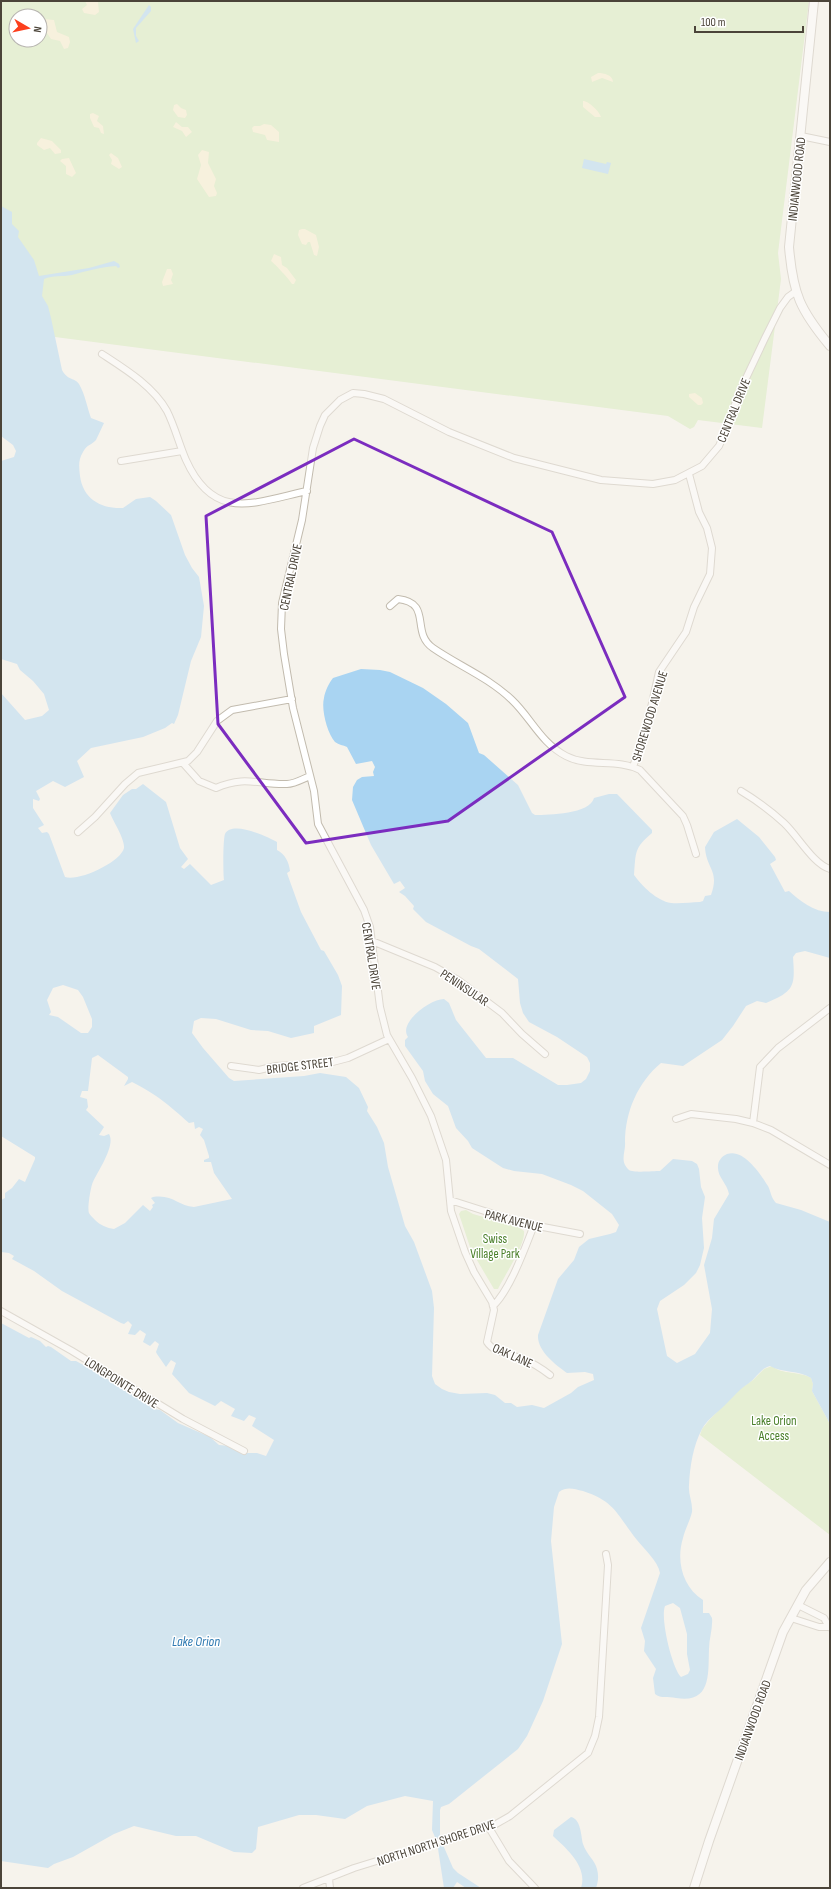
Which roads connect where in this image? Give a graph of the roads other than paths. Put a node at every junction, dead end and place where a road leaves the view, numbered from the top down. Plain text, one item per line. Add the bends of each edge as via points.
1 (814, 1) edge
2 (800, 136) junction
3 (830, 142) edge
4 (795, 292) junction
5 (830, 346) edge
6 (102, 354) dead end
7 (182, 451) junction
8 (121, 461) dead end
9 (689, 474) junction
10 (307, 491) junction
11 (390, 606) dead end
12 (292, 699) junction
13 (183, 763) junction
14 (633, 767) junction
15 (310, 776) junction
16 (742, 791) dead end
17 (78, 832) dead end
18 (696, 854) dead end
19 (830, 869) edge
20 (372, 941) junction
21 (830, 1008) edge
22 (389, 1039) junction
23 (545, 1054) dead end
24 (231, 1066) dead end
25 (676, 1119) dead end
26 (753, 1123) junction
27 (830, 1165) edge
28 (450, 1200) junction
29 (534, 1225) junction
30 (580, 1234) dead end
31 (493, 1306) junction
32 (1, 1310) edge
33 (550, 1375) dead end
34 (244, 1451) dead end
35 (606, 1554) dead end
36 (830, 1562) edge
37 (798, 1605) junction
38 (791, 1618) junction
39 (829, 1627) edge
40 (488, 1826) junction
41 (329, 1879) junction
42 (303, 1888) edge
43 (330, 1888) edge
44 (535, 1888) edge
45 (694, 1888) edge

1 - 2 street, INDIANWOOD ROAD
2 - 3 street
2 - 4 street, INDIANWOOD ROAD via 789,247
4 - 5 street, INDIANWOOD ROAD via 805,314
4 - 9 street, CENTRAL DRIVE via 780,308 765,338 739,392 719,446 702,466
6 - 7 street via 150,389 167,411
7 - 8 street
7 - 10 street via 196,479 208,493 221,501 237,504 255,502
9 - 10 street, CENTRAL DRIVE via 675,480 653,484 601,480 514,458 449,432 384,399 353,394 340,400 325,415 313,448
9 - 14 street, SHOREWOOD AVENUE via 712,548 710,574 694,607 686,632 659,672 648,721
10 - 12 street, CENTRAL DRIVE via 282,603 282,635
11 - 14 street via 398,599 413,603 419,610 425,642 450,660 480,675 512,700 540,735 557,751 584,763
12 - 13 street via 232,710 217,721 197,752
12 - 15 street, CENTRAL DRIVE
13 - 15 street via 198,781 216,788 246,780 288,784
13 - 17 street via 138,773
14 - 18 street, SHOREWOOD AVENUE via 640,770 682,816
15 - 20 street, CENTRAL DRIVE via 318,824 364,910
16 - 19 street via 783,822 815,859
20 - 22 street, CENTRAL DRIVE via 380,1007
20 - 23 street, PENINSULAR via 435,967 458,980 502,1014
21 - 26 street via 778,1048 760,1067
22 - 24 street, BRIDGE STREET via 348,1058 329,1063 276,1066 259,1070
22 - 28 street, CENTRAL DRIVE via 412,1078 438,1137 446,1160
25 - 26 street via 692,1114
26 - 27 street via 771,1130
28 - 29 street, PARK AVENUE via 495,1216
28 - 31 street, CENTRAL DRIVE via 451,1211 465,1252
29 - 30 street, PARK AVENUE
29 - 31 street via 502,1294
31 - 33 street, OAK LANE via 487,1342 491,1348 533,1364
32 - 34 street, LONGPOINTE DRIVE via 183,1419
35 - 40 street, NORTH NORTH SHORE DRIVE via 608,1565 599,1717 588,1753 510,1816
36 - 37 street, INDIANWOOD ROAD via 806,1590
37 - 38 street, INDIANWOOD ROAD
37 - 39 street via 824,1618
38 - 39 street via 819,1627
38 - 45 street, INDIANWOOD ROAD via 783,1632
40 - 41 street, NORTH NORTH SHORE DRIVE via 354,1868
40 - 44 street via 509,1861
41 - 42 street, NORTH NORTH SHORE DRIVE
41 - 43 street

